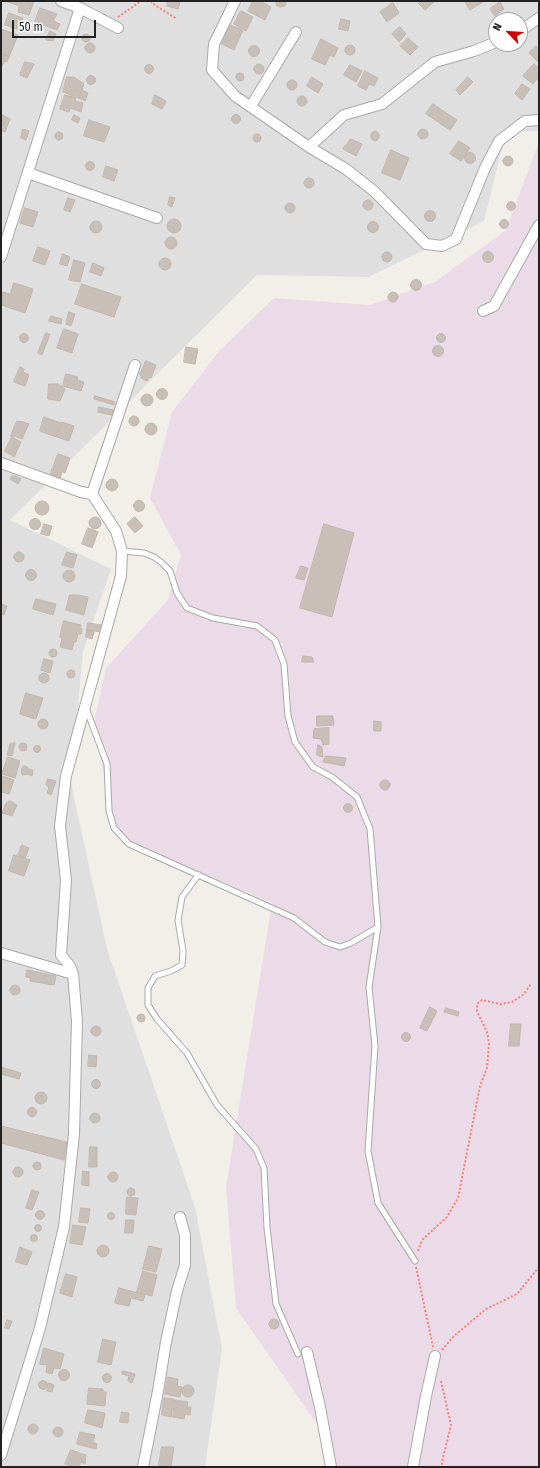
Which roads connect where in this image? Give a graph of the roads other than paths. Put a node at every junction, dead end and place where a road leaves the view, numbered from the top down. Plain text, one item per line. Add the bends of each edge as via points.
1 (61, 1) edge
2 (235, 1) edge
3 (80, 8) junction
4 (539, 18) edge
5 (114, 26) road end
6 (528, 26) edge
7 (296, 32) dead end
8 (488, 45) edge
9 (251, 106) junction
10 (539, 120) edge
11 (309, 147) junction
12 (28, 173) junction
13 (157, 218) dead end
14 (539, 225) edge
15 (1, 258) edge
16 (483, 311) dead end
17 (135, 365) dead end
18 (1, 463) edge
19 (92, 494) junction
20 (122, 551) junction
21 (86, 707) junction
22 (199, 875) junction
23 (378, 927) junction
24 (1, 953) edge
25 (73, 974) junction
26 (180, 1217) dead end
27 (415, 1262) road end
28 (303, 1353) joint
29 (435, 1356) road end
30 (1, 1455) edge
31 (143, 1467) edge
32 (331, 1467) edge
33 (414, 1467) edge

1 - 3 street
2 - 9 street via 214,44 212,70 235,96
3 - 5 street
3 - 12 street
4 - 6 street
7 - 9 street
8 - 11 street via 435,62 382,104 344,115
9 - 11 street
10 - 11 street via 525,121 499,141 485,168 456,240 442,246 426,244 375,192 346,169
12 - 13 street
12 - 15 street
14 - 16 street via 494,306
17 - 19 street
18 - 19 street
19 - 20 street via 116,531
20 - 21 street via 122,576
20 - 23 lane via 144,553 161,562 170,571 177,593 187,608 213,618 257,626 275,640 284,664 288,716 295,742 313,767 332,777 357,797 370,829
21 - 22 lane via 107,764 109,811 114,828 129,844
21 - 25 street via 66,776 60,826 66,880 61,955
22 - 23 lane via 294,918 325,942 340,947
22 - 28 lane via 182,897 178,920 182,965 155,976 148,988 148,1005 157,1019 188,1053 217,1105 256,1149 264,1168 267,1228 276,1304
23 - 27 lane via 369,987 375,1046 368,1151 378,1203
24 - 25 street
25 - 30 street via 77,1021 74,1134 64,1227 40,1328
26 - 31 street via 185,1235 185,1265 177,1291
28 - 32 street via 320,1407
29 - 33 street

